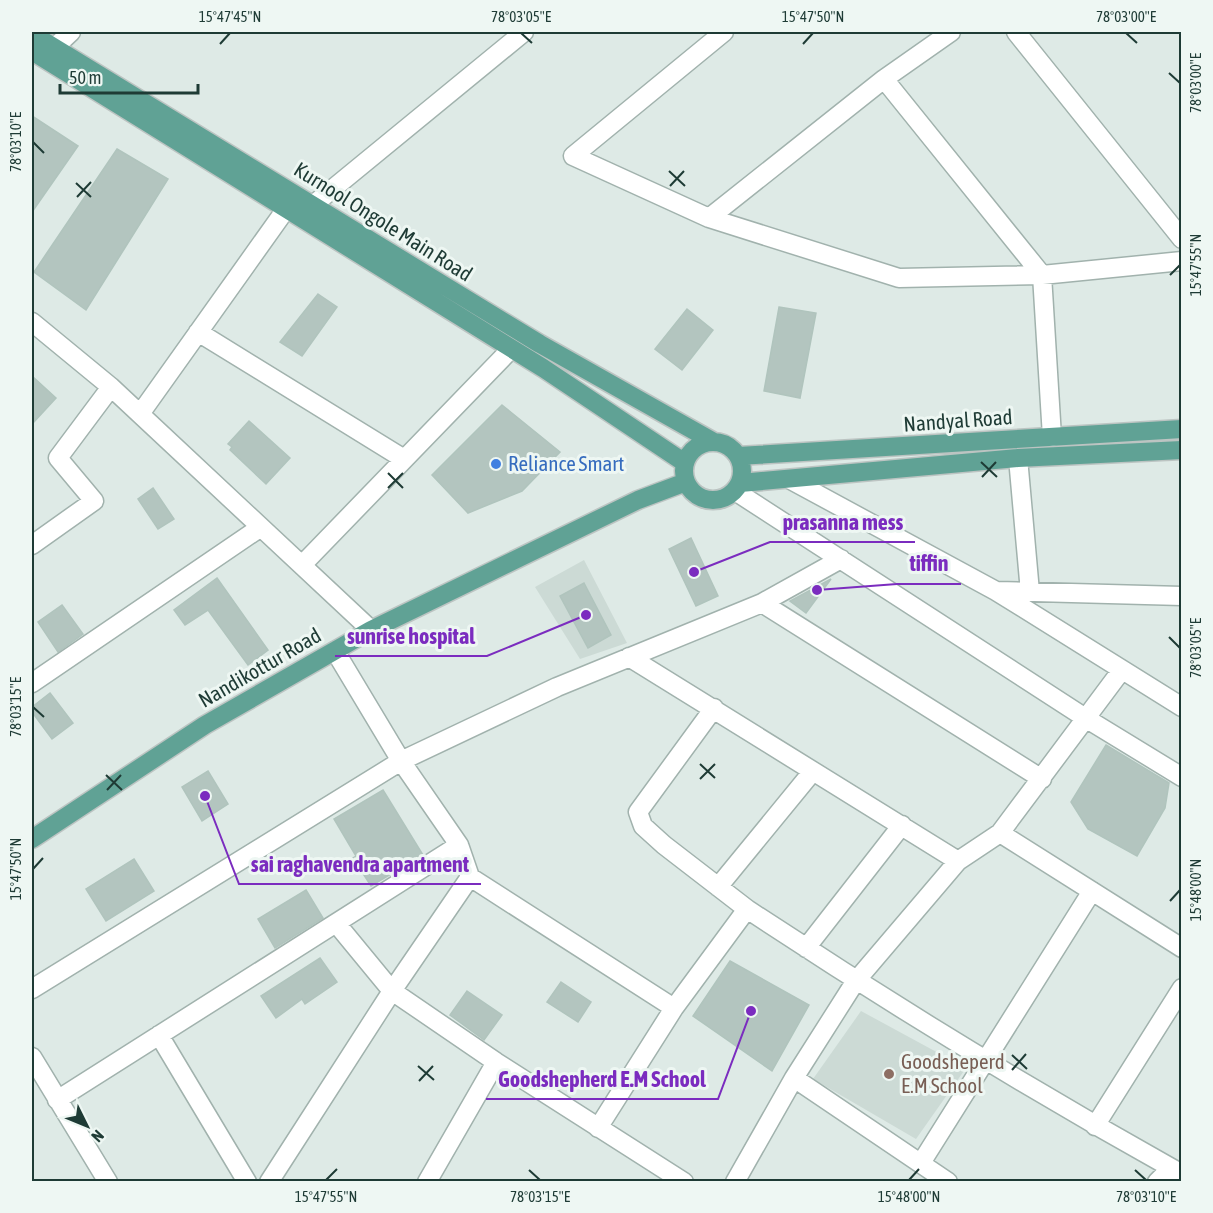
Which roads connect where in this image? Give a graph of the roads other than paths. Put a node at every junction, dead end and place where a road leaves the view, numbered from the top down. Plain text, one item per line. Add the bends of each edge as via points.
1 (72, 32) edge
2 (524, 32) edge
3 (724, 32) edge
4 (951, 32) edge
5 (1016, 32) edge
6 (32, 34) edge
7 (54, 48) junction
8 (32, 51) edge
9 (884, 79) junction
10 (314, 205) junction
11 (286, 209) junction
12 (709, 218) junction
13 (1182, 239) edge
14 (1182, 261) edge
15 (1042, 275) junction
16 (32, 322) edge
17 (198, 332) junction
18 (511, 348) junction
19 (111, 387) junction
20 (140, 414) junction
21 (1182, 429) edge
22 (1053, 437) junction
23 (714, 442) junction
24 (1182, 450) edge
25 (738, 456) junction
26 (1018, 458) junction
27 (404, 459) junction
28 (685, 463) junction
29 (791, 480) junction
30 (686, 482) junction
31 (737, 487) junction
32 (261, 527) junction
33 (32, 545) edge
34 (841, 559) junction
35 (302, 565) junction
36 (996, 591) junction
37 (1030, 592) junction
38 (1182, 596) edge
39 (762, 603) junction
40 (371, 630) junction
41 (335, 651) junction
42 (629, 657) junction
43 (1121, 671) junction
44 (32, 683) edge
45 (1182, 707) edge
46 (714, 708) junction
47 (1087, 719) junction
48 (401, 761) junction
49 (813, 771) junction
50 (1182, 777) edge
51 (1042, 779) junction
52 (902, 825) junction
53 (1000, 833) junction
54 (32, 839) edge
55 (459, 845) junction
56 (958, 861) junction
57 (470, 877) junction
58 (718, 887) junction
59 (1092, 891) junction
60 (747, 909) junction
61 (336, 923) junction
62 (806, 948) junction
63 (1182, 948) edge
64 (855, 982) junction
65 (1182, 988) edge
66 (32, 989) edge
67 (392, 991) junction
68 (674, 1008) junction
69 (159, 1035) junction
70 (32, 1057) edge
71 (985, 1060) junction
72 (496, 1062) junction
73 (794, 1078) junction
74 (57, 1100) junction
75 (1095, 1126) junction
76 (598, 1128) junction
77 (921, 1163) junction
78 (1176, 1171) edge
79 (108, 1182) edge
80 (248, 1182) edge
81 (269, 1182) edge
82 (427, 1182) edge
83 (684, 1182) edge
84 (735, 1182) edge
85 (948, 1182) edge
86 (1157, 1182) edge

1 - 7 street
2 - 10 street
3 - 12 street via 573,156
4 - 9 street
5 - 13 street
6 - 7 main road, Kurnool Ongole Main Road
7 - 10 main road, Kurnool Ongole Main Road
8 - 11 main road, Kurnool Ongole Main Road
9 - 12 street
9 - 15 street
10 - 23 main road, Kurnool Ongole Main Road via 540,344
11 - 17 street
11 - 18 main road, Kurnool Ongole Main Road
12 - 15 street via 899,278
14 - 15 street
15 - 22 street
16 - 19 street
17 - 20 street
17 - 27 street
18 - 27 street
18 - 28 main road, Kurnool Ongole Main Road
19 - 20 street
19 - 33 street via 58,458 94,501
20 - 32 street
21 - 22 main road, Nandyal Road
22 - 25 main road, Nandyal Road
23 - 25 main road via 724,444
23 - 28 main road via 696,448
24 - 26 main road, Nandyal Road
25 - 31 main road via 742,473
26 - 29 main road, Nandyal Road
26 - 37 street
27 - 35 street
28 - 30 main road
29 - 31 main road, Nandyal Road
29 - 36 street
30 - 31 main road via 691,490 708,500 718,500
30 - 40 main road, Nandikottur Road via 638,500
31 - 34 street
32 - 35 street
32 - 44 street
34 - 39 street
34 - 47 street
35 - 40 street
36 - 37 street
36 - 43 street
37 - 38 street
39 - 42 street
39 - 51 street
40 - 41 main road, Nandikottur Road
41 - 48 street
41 - 54 main road, Nandikottur Road via 205,725
42 - 46 street
42 - 48 street
43 - 45 street
43 - 47 street
46 - 49 street
46 - 58 street via 638,812 643,826
47 - 50 street
47 - 51 street
48 - 55 street
48 - 66 street
49 - 52 street
49 - 58 street
51 - 53 street
52 - 56 street
52 - 62 street
53 - 56 street
53 - 59 street
55 - 57 street
55 - 61 street
56 - 64 street
57 - 67 street
57 - 68 street
58 - 60 street
59 - 63 street
59 - 71 street
60 - 62 street
60 - 68 street
61 - 67 street
61 - 69 street
62 - 64 street
64 - 71 street
64 - 73 street
65 - 75 street
67 - 72 street
67 - 81 street
68 - 76 street
69 - 74 street
69 - 80 street
70 - 74 street
71 - 75 street
71 - 77 street
72 - 76 street
72 - 82 street
73 - 77 street
73 - 84 street
74 - 79 street
75 - 78 street
76 - 83 street
77 - 85 street
78 - 86 street

